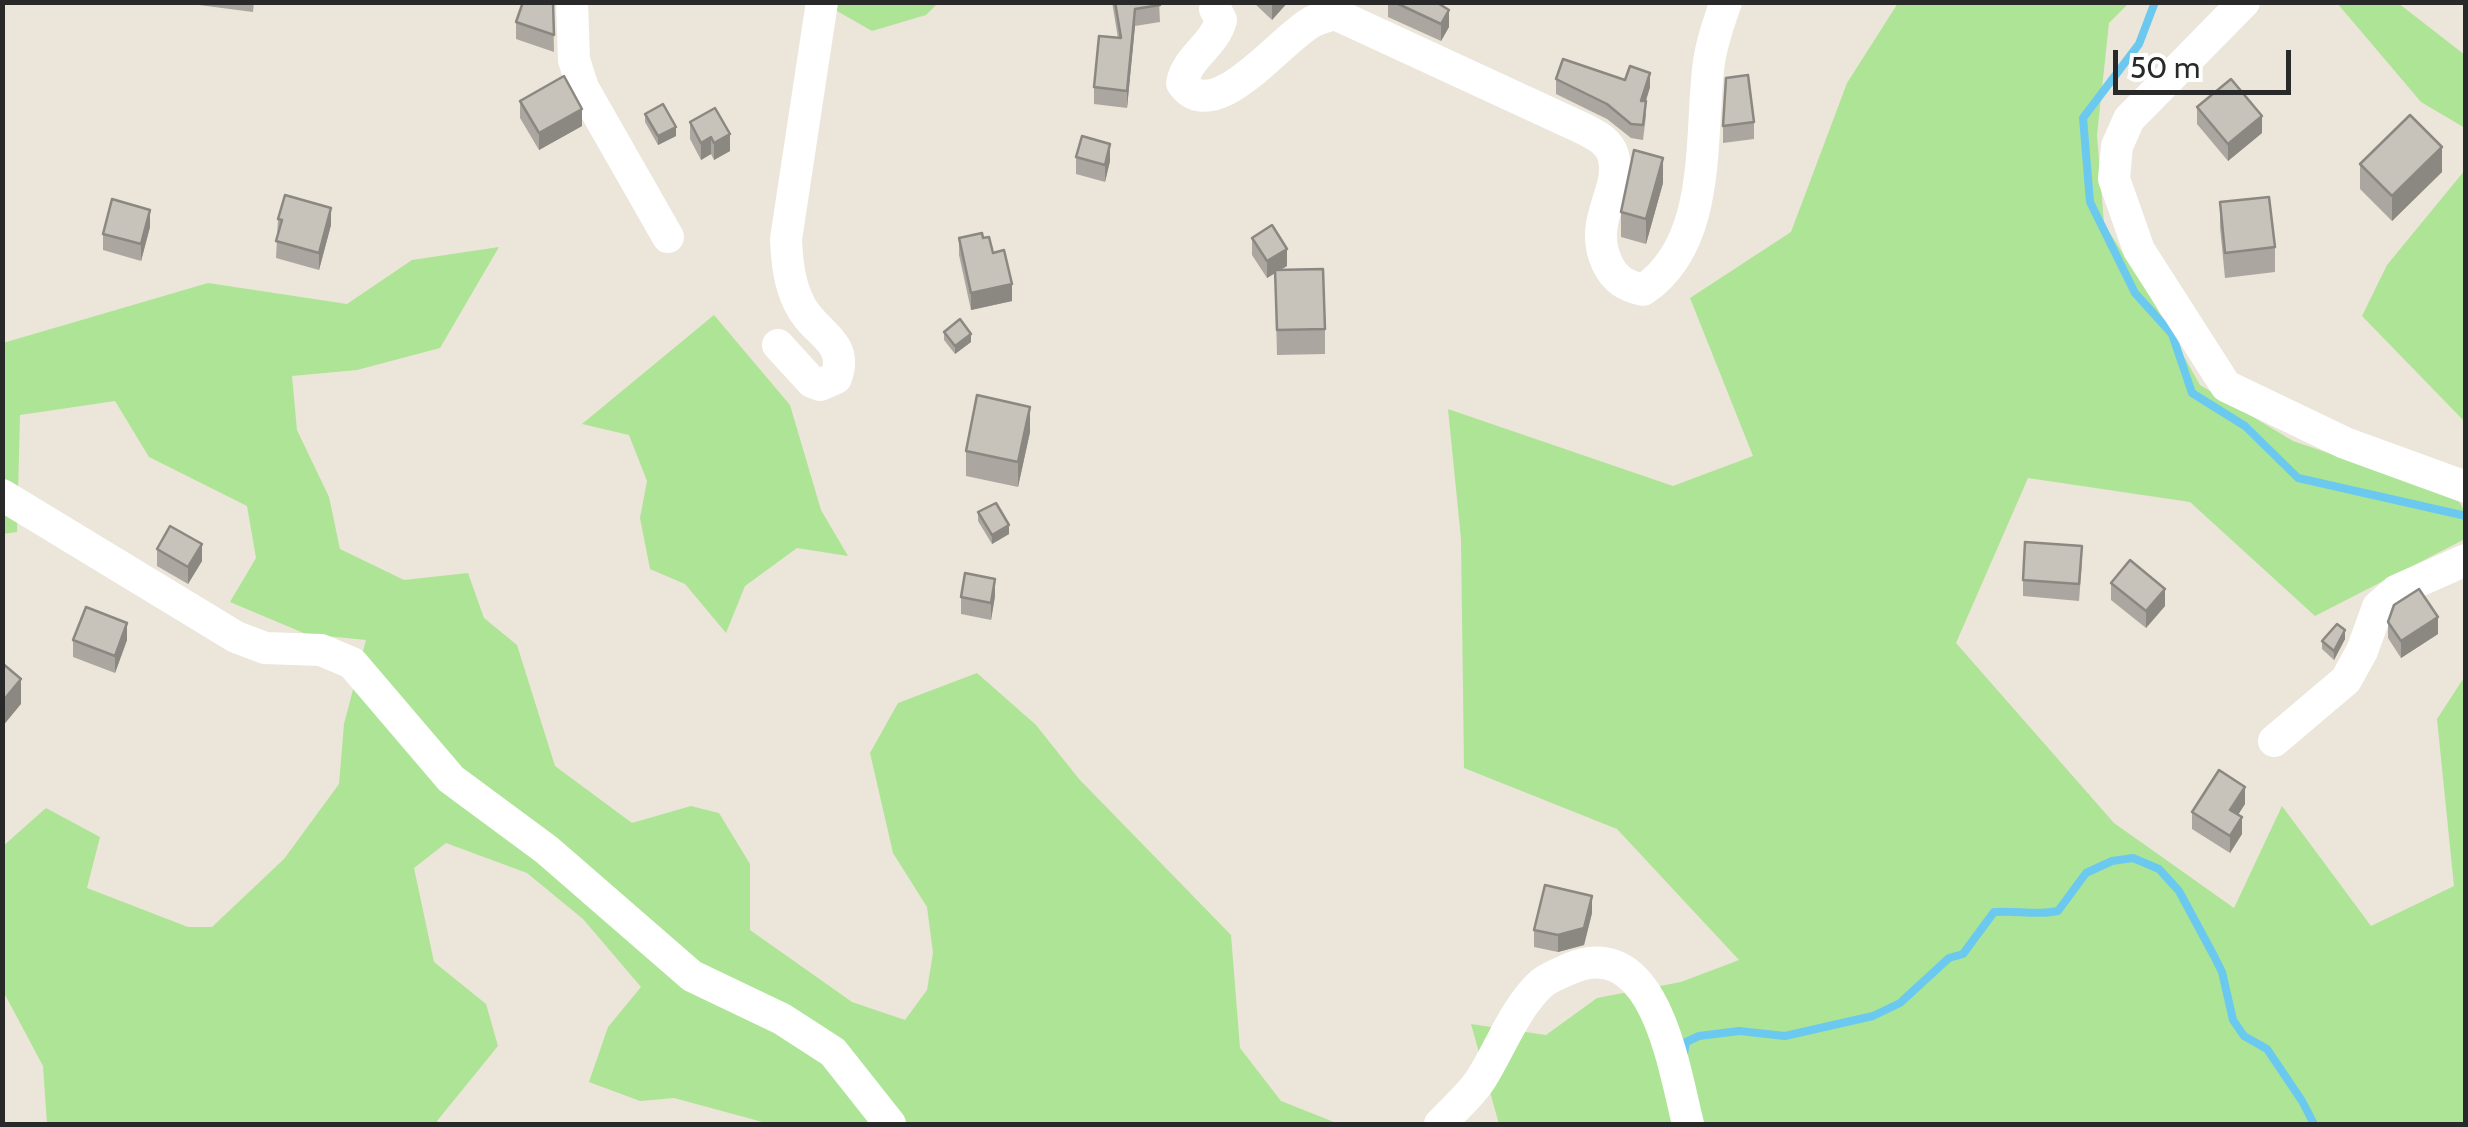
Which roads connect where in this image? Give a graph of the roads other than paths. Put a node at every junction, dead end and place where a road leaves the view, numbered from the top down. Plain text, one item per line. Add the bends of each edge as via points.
1 (572, 2) edge
2 (822, 2) edge
3 (1726, 2) edge
4 (2244, 2) edge
5 (1216, 10) dead end
6 (668, 237) dead end
7 (778, 345) dead end
8 (2466, 487) edge
9 (2, 495) edge
10 (2466, 560) edge
11 (2274, 741) dead end
12 (890, 1124) edge
13 (1440, 1124) edge
14 (1688, 1124) edge

1 - 6 street via 574,60 584,88
2 - 7 street via 786,239 797,300 841,356 836,378 820,386 812,382
3 - 5 street via 1710,60 1695,201 1674,261 1644,290 1613,276 1600,244 1614,176 1606,142 1335,14 1312,21 1228,89 1202,98 1189,94 1182,84 1185,68 1218,30
4 - 8 street via 2130,119 2117,146 2114,179 2140,250 2226,386 2346,442
9 - 12 street via 236,637 265,648 321,650 352,663 451,779 547,850 692,976 833,1052
10 - 11 street via 2396,591 2378,607 2346,680
13 - 14 street via 1478,1083 1544,981 1587,962 1604,962 1636,978 1662,1024

